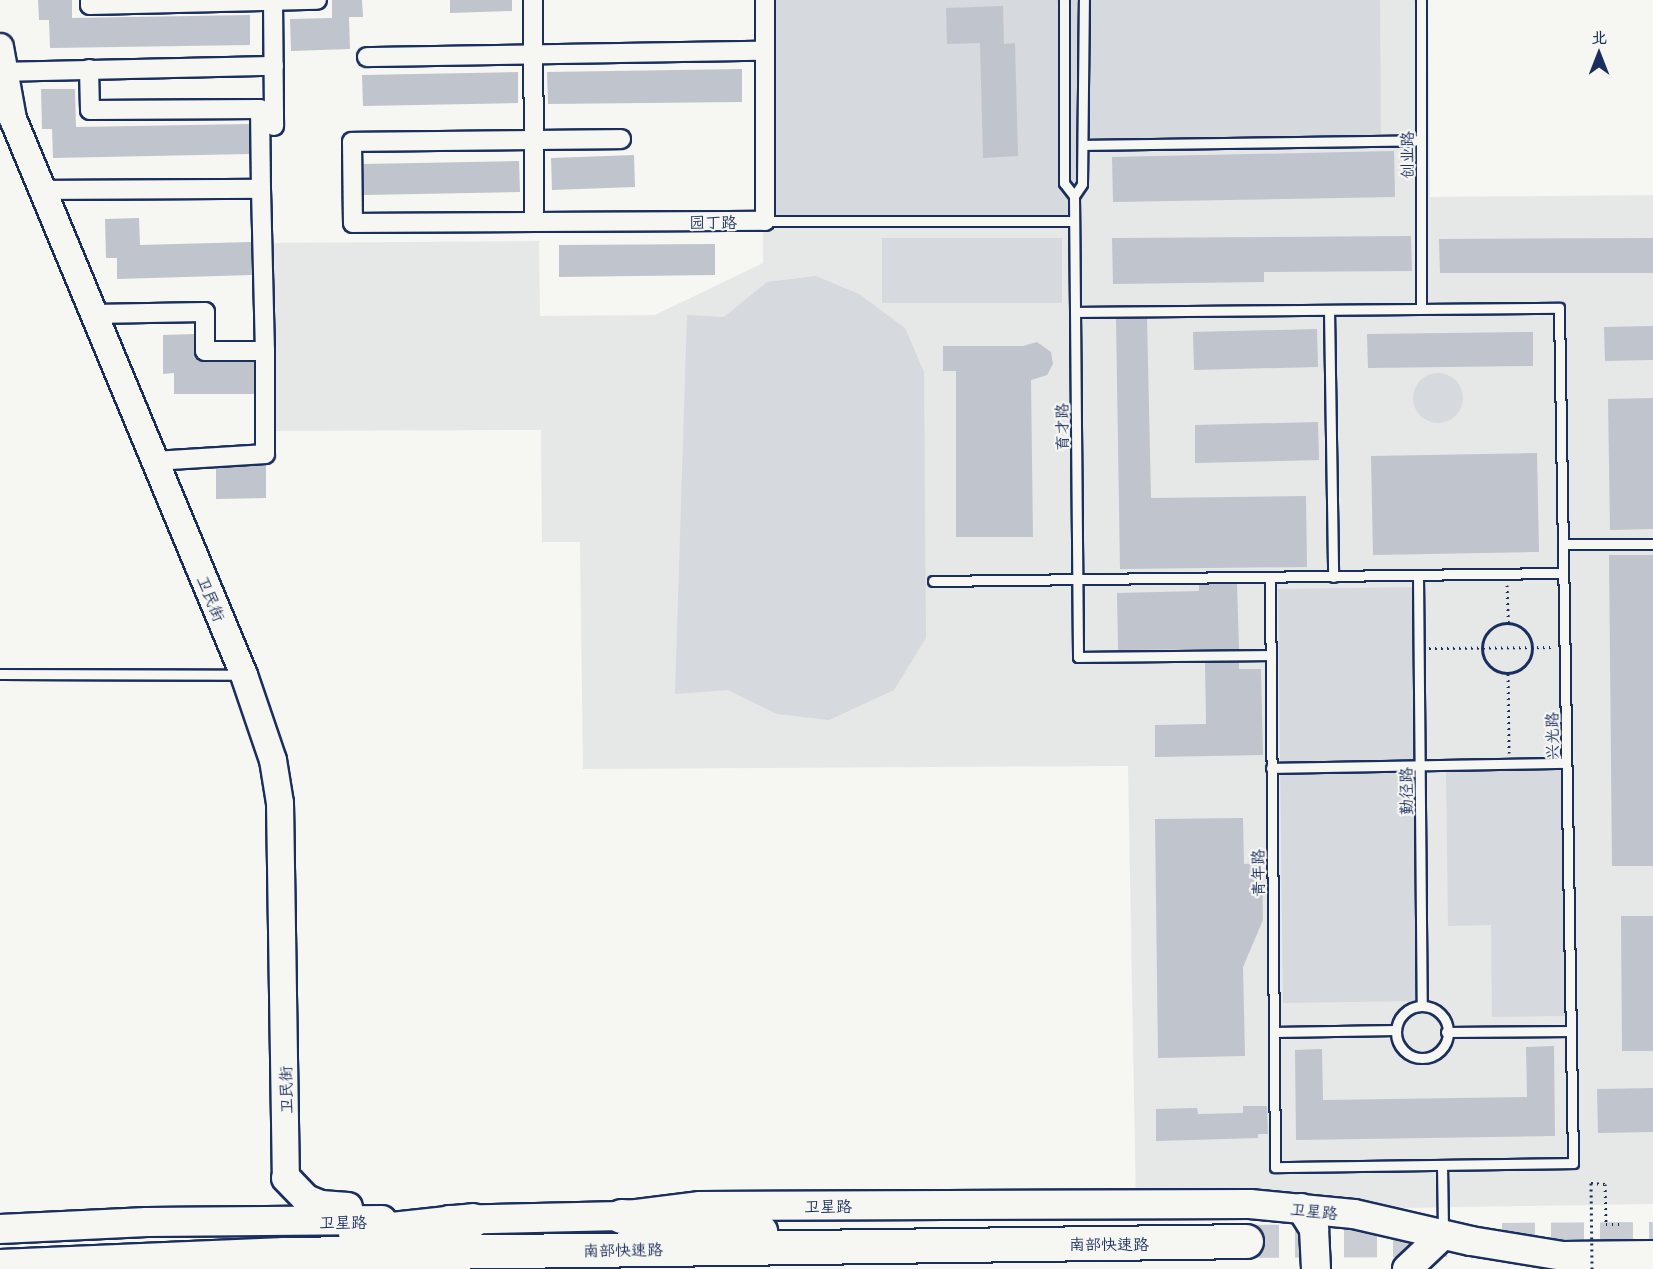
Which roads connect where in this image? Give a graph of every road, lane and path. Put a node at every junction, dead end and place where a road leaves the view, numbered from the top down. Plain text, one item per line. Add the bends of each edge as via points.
1 (90, 0) edge
2 (317, 0) edge
3 (532, 0) edge
4 (765, 0) edge
5 (1064, 0) edge
6 (1084, 0) edge
7 (1420, 0) edge
8 (273, 2) edge
9 (0, 47) edge
10 (765, 51) junction
11 (533, 53) junction
12 (367, 57) dead end
13 (274, 66) junction
14 (89, 69) junction
15 (2, 72) junction
16 (274, 126) dead end
17 (621, 139) dead end
18 (534, 140) junction
19 (1420, 140) junction
20 (1083, 145) junction
21 (261, 189) junction
22 (42, 190) junction
23 (1074, 196) junction
24 (765, 221) junction
25 (1074, 221) junction
26 (534, 222) junction
27 (1420, 309) junction
28 (1329, 310) junction
29 (1075, 312) junction
30 (93, 314) junction
31 (265, 351) junction
32 (156, 461) junction
33 (1563, 544) junction
34 (1653, 544) edge
35 (1563, 573) junction
36 (1507, 574) junction
37 (1418, 576) junction
38 (1333, 577) junction
39 (1270, 578) junction
40 (1077, 579) junction
41 (933, 581) dead end
42 (1508, 622) junction
43 (1532, 647) junction
44 (1564, 647) junction
45 (1418, 648) junction
46 (1481, 648) junction
47 (1270, 655) junction
48 (0, 674) edge
49 (1508, 674) junction
50 (244, 675) junction
51 (1566, 763) junction
52 (1509, 764) junction
53 (1419, 765) junction
54 (1271, 768) junction
55 (1422, 1006) junction
56 (1396, 1030) junction
57 (1571, 1030) junction
58 (1274, 1032) junction
59 (1446, 1032) junction
60 (1442, 1165) junction
61 (286, 1178) junction
62 (1301, 1208) junction
63 (621, 1216) junction
64 (393, 1220) junction
65 (472, 1220) junction
66 (231, 1222) junction
67 (1621, 1224) dead end
68 (0, 1229) edge
69 (1443, 1235) junction
70 (1246, 1241) tunnel mouth
71 (844, 1245) junction
72 (1653, 1255) edge
73 (193, 1257) junction
74 (0, 1266) edge
75 (1316, 1269) edge
76 (1407, 1269) edge
77 (1592, 1269) edge

1 - 8 street via 90,5
2 - 8 street
3 - 11 street
4 - 10 street
5 - 23 lane, 育才路 via 1064,183
6 - 20 lane, 育才路
7 - 19 lane, 创业路
8 - 13 street
9 - 15 street, 卫民街
10 - 11 street
10 - 24 street
11 - 12 street
11 - 18 street
13 - 14 street
13 - 16 street
14 - 15 street
14 - 21 street via 90,110 260,109
15 - 22 street, 卫民街 via 13,119
17 - 18 street
18 - 26 street
18 - 26 street, 园丁路 via 352,142 353,223
19 - 20 lane
19 - 27 lane, 创业路
20 - 23 lane, 育才路 via 1082,184
21 - 22 street
21 - 31 street
22 - 30 street, 卫民街
23 - 25 lane, 育才路
24 - 25 lane, 园丁路
24 - 26 street, 园丁路
25 - 29 lane, 育才路
27 - 28 lane
27 - 33 lane, 兴光路 via 1559,308
28 - 29 lane
28 - 38 lane
29 - 40 lane, 育才路
30 - 31 street via 205,312 205,351
30 - 32 street, 卫民街
31 - 32 street via 265,454
32 - 50 street, 卫民街
33 - 34 lane
33 - 35 lane, 兴光路
35 - 36 lane
35 - 44 lane, 兴光路
36 - 37 lane
36 - 42 path
37 - 38 lane
37 - 45 lane, 勤径路
38 - 39 lane
39 - 40 lane
39 - 47 lane, 青年路
40 - 41 lane
40 - 47 lane, 育才路 via 1078,657
42 - 43 path via 1524,629
42 - 46 path via 1486,632
43 - 44 path
43 - 46 path
43 - 49 path via 1524,667
44 - 51 lane, 兴光路
45 - 46 path
45 - 53 lane, 勤径路
46 - 49 path via 1486,663
47 - 54 lane, 青年路
48 - 50 lane
49 - 52 path
50 - 61 street, 卫民街 via 273,760 280,803
51 - 52 lane
51 - 57 lane, 兴光路
52 - 53 lane
53 - 54 lane
53 - 55 lane, 勤径路
54 - 58 lane, 青年路
55 - 56 lane via 1402,1014
55 - 59 lane via 1442,1015
56 - 58 lane
56 - 59 lane via 1400,1046 1421,1058 1443,1047
57 - 59 lane
57 - 60 lane, 兴光路 via 1573,1164
58 - 60 lane, 青年路 via 1275,1167
60 - 69 lane
61 - 64 main road via 296,1192 321,1205 350,1207
61 - 66 main road via 279,1194 266,1207
62 - 63 main road, 卫星路 via 1129,1203 700,1206
62 - 69 main road, 卫星路 via 1354,1214
62 - 75 main road via 1314,1229
63 - 65 main road, 卫星路
63 - 71 highway via 698,1221
64 - 65 main road, 卫星路
64 - 66 main road, 卫星路
65 - 73 highway via 263,1240
66 - 68 main road, 卫星路
67 - 77 path, bridge via 1606,1224 1605,1184 1591,1183
69 - 72 main road, 卫星路 via 1563,1256
69 - 76 main road
70 - 71 highway, 南部快速路
71 - 73 highway, 南部快速路
73 - 74 highway, 南部快速路

